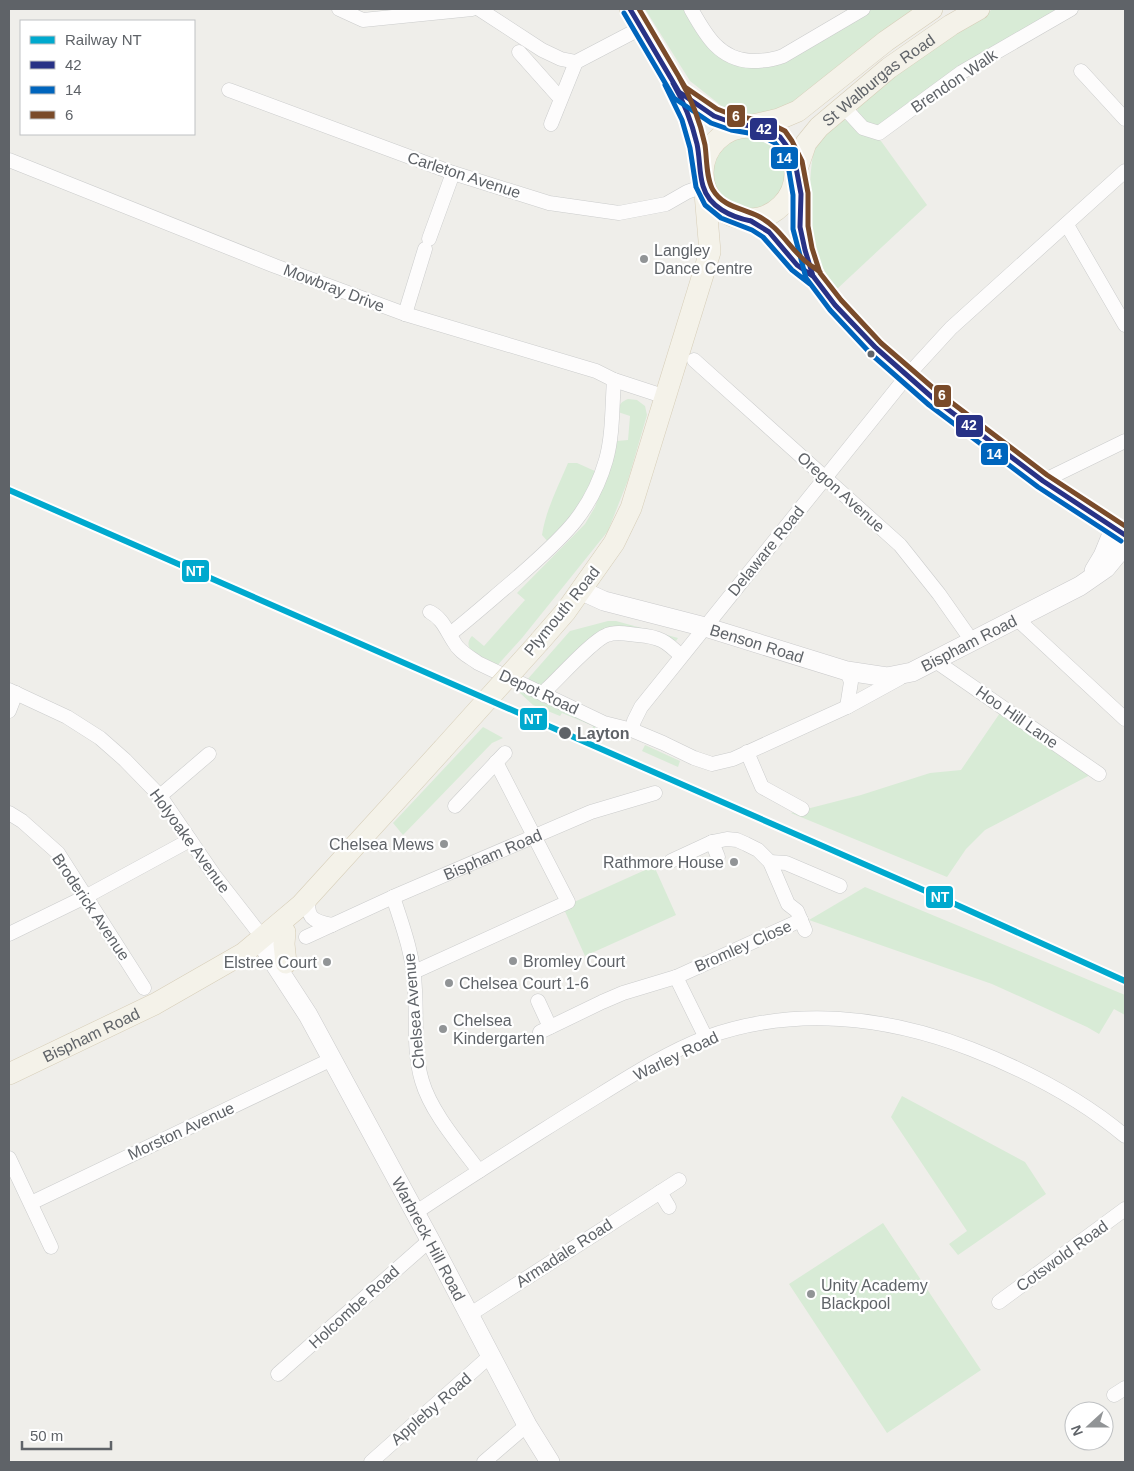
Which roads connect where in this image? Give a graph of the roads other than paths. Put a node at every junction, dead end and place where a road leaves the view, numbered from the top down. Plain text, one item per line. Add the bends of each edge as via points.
1 (339, 9) edge
2 (472, 9) edge
3 (480, 9) edge
4 (630, 9) edge
5 (690, 9) edge
6 (863, 9) edge
7 (932, 9) edge
8 (980, 9) edge
9 (1071, 9) edge
10 (641, 28) junction
11 (519, 52) dead end
12 (576, 62) junction
13 (1081, 72) dead end
14 (230, 90) dead end
15 (678, 92) junction
16 (560, 98) junction
17 (843, 106) junction
18 (1125, 119) edge
19 (550, 124) dead end
20 (751, 125) junction
21 (9, 160) edge
22 (797, 171) junction
23 (1125, 172) edge
24 (453, 173) junction
25 (704, 184) junction
26 (750, 221) junction
27 (1067, 225) junction
28 (710, 252) junction
29 (813, 276) junction
30 (405, 314) junction
31 (1125, 325) edge
32 (694, 360) dead end
33 (907, 376) junction
34 (614, 380) junction
35 (666, 397) junction
36 (1125, 442) edge
37 (826, 477) junction
38 (1043, 481) junction
39 (1122, 536) edge
40 (580, 590) junction
41 (604, 601) junction
42 (566, 611) junction
43 (430, 612) dead end
44 (1017, 618) junction
45 (705, 627) junction
46 (450, 634) junction
47 (972, 640) junction
48 (681, 656) junction
49 (934, 660) junction
50 (847, 671) junction
51 (912, 672) junction
52 (12, 692) edge
53 (544, 694) junction
54 (847, 707) junction
55 (9, 711) edge
56 (1125, 719) edge
57 (632, 730) junction
58 (747, 752) junction
59 (210, 754) dead end
60 (694, 758) joint
61 (1099, 774) dead end
62 (655, 793) dead end
63 (160, 796) junction
64 (456, 806) dead end
65 (802, 809) dead end
66 (9, 813) edge
67 (533, 837) junction
68 (190, 840) junction
69 (712, 842) junction
70 (718, 857) dead end
71 (671, 861) dead end
72 (770, 862) junction
73 (840, 886) dead end
74 (87, 896) junction
75 (393, 897) junction
76 (305, 900) junction
77 (332, 925) junction
78 (9, 934) edge
79 (306, 938) dead end
80 (275, 946) junction
81 (414, 972) junction
82 (676, 977) junction
83 (144, 988) dead end
84 (538, 1001) dead end
85 (706, 1038) junction
86 (332, 1059) junction
87 (9, 1074) edge
88 (1125, 1136) edge
89 (9, 1158) edge
90 (479, 1171) junction
91 (679, 1180) dead end
92 (660, 1192) junction
93 (31, 1203) junction
94 (669, 1207) dead end
95 (1125, 1209) edge
96 (415, 1213) junction
97 (430, 1240) junction
98 (51, 1247) dead end
99 (999, 1302) dead end
100 (469, 1315) junction
101 (490, 1356) junction
102 (278, 1374) dead end
103 (527, 1425) junction
104 (371, 1462) edge
105 (484, 1462) edge
106 (550, 1462) edge

1 - 2 street via 363,20
3 - 12 street via 542,50
4 - 10 main road, Plymouth Road
5 - 6 street via 716,48 730,56 748,60 775,60
7 - 20 main road, St Walburgas Road via 798,111
8 - 17 main road, St Walburgas Road via 889,68
9 - 17 street, Brendon Walk via 962,72 879,133 863,128
10 - 12 street
10 - 15 main road, Plymouth Road
11 - 16 street
12 - 16 street
13 - 18 street
14 - 24 street, Carleton Avenue
15 - 20 main road via 714,116
15 - 25 main road, Plymouth Road via 696,142
16 - 19 street
17 - 22 main road, St Walburgas Road via 806,143
20 - 22 main road via 780,137 791,152
20 - 25 main road via 719,138 709,151
21 - 30 street, Mowbray Drive
22 - 26 main road via 784,202 772,213
22 - 29 main road via 802,238
23 - 27 street, Delaware Road
24 - 25 street, Carleton Avenue via 549,203 619,213 666,204
24 - 30 street
25 - 26 main road via 721,210
25 - 28 main road, Plymouth Road
26 - 28 main road, Plymouth Road via 728,230
26 - 29 main road via 769,232 798,265
27 - 31 street
27 - 33 street, Delaware Road via 951,328
28 - 35 main road, Plymouth Road
29 - 33 main road via 835,305
30 - 34 street, Mowbray Drive via 596,371
32 - 37 street, Oregon Avenue
33 - 37 street, Delaware Road
33 - 38 main road
34 - 35 street, Mowbray Drive
34 - 46 street via 609,448 596,488 580,518 557,543
35 - 40 main road, Plymouth Road via 626,522
36 - 38 street
37 - 45 street, Delaware Road
37 - 47 street, Oregon Avenue via 900,545
38 - 39 main road
39 - 44 main road, Bispham Road via 1103,556 1090,579
40 - 41 main road, Benson Road
40 - 42 main road, Plymouth Road
41 - 42 main road, Benson Road
41 - 45 main road, Benson Road
42 - 76 main road, Plymouth Road, bridge
43 - 46 street, Depot Road via 442,621
44 - 47 main road, Bispham Road
44 - 56 street
45 - 48 street, Delaware Road
45 - 50 main road, Benson Road
46 - 53 street, Depot Road via 460,651
47 - 49 main road, Bispham Road
48 - 53 street via 660,638 608,634
48 - 57 street, Delaware Road via 641,707
49 - 51 main road, Bispham Road
49 - 61 street, Hoo Hill Lane
50 - 51 main road, Benson Road via 887,677
50 - 54 street via 851,682
51 - 54 street, Bispham Road
52 - 55 street
52 - 63 street, Holyoake Avenue via 67,717 99,737
53 - 57 street, Depot Road via 604,723
54 - 58 street, Bispham Road
57 - 60 street, Depot Road
58 - 60 street, Bispham Road via 716,764
58 - 65 street via 762,787
59 - 63 street
62 - 67 street, Bispham Road via 591,812
63 - 68 street, Holyoake Avenue
64 - 67 street via 501,758
66 - 74 street, Broderick Avenue via 58,854
67 - 75 street, Bispham Road
67 - 81 street via 568,902
68 - 74 street
68 - 80 street, Holyoake Avenue via 214,876
69 - 70 street
69 - 71 street
69 - 72 street via 732,838 758,850
72 - 73 street via 786,863
72 - 82 street, Bromley Close via 788,904 797,911 803,925
74 - 78 street
74 - 83 street, Broderick Avenue
75 - 77 street, Bispham Road
75 - 81 street, Chelsea Avenue
76 - 77 street via 316,922
76 - 80 main road, Plymouth Road
77 - 79 street, Bispham Road
80 - 86 main road, Warbreck Hill Road
80 - 87 main road, Bispham Road via 244,953 174,994
81 - 90 street, Chelsea Avenue via 416,1052 421,1080 431,1103
82 - 84 street, Bromley Close via 622,993 545,1030
82 - 85 street, Bromley Close
85 - 88 street, Warley Road via 741,1027 814,1017 902,1027 950,1041 1052,1086
85 - 90 street, Warley Road via 644,1069
86 - 93 street, Morston Avenue
86 - 96 main road, Warbreck Hill Road
89 - 93 street
90 - 96 street, Warley Road
91 - 92 street, Armadale Road
92 - 94 street
92 - 100 street, Armadale Road
93 - 98 street
95 - 99 street, Cotswold Road
96 - 97 main road, Warbreck Hill Road
97 - 100 main road, Warbreck Hill Road
97 - 102 street, Holcombe Road
100 - 101 main road, Warbreck Hill Road
101 - 103 main road, Warbreck Hill Road
101 - 104 street, Appleby Road
103 - 105 street
103 - 106 main road, Warbreck Hill Road

